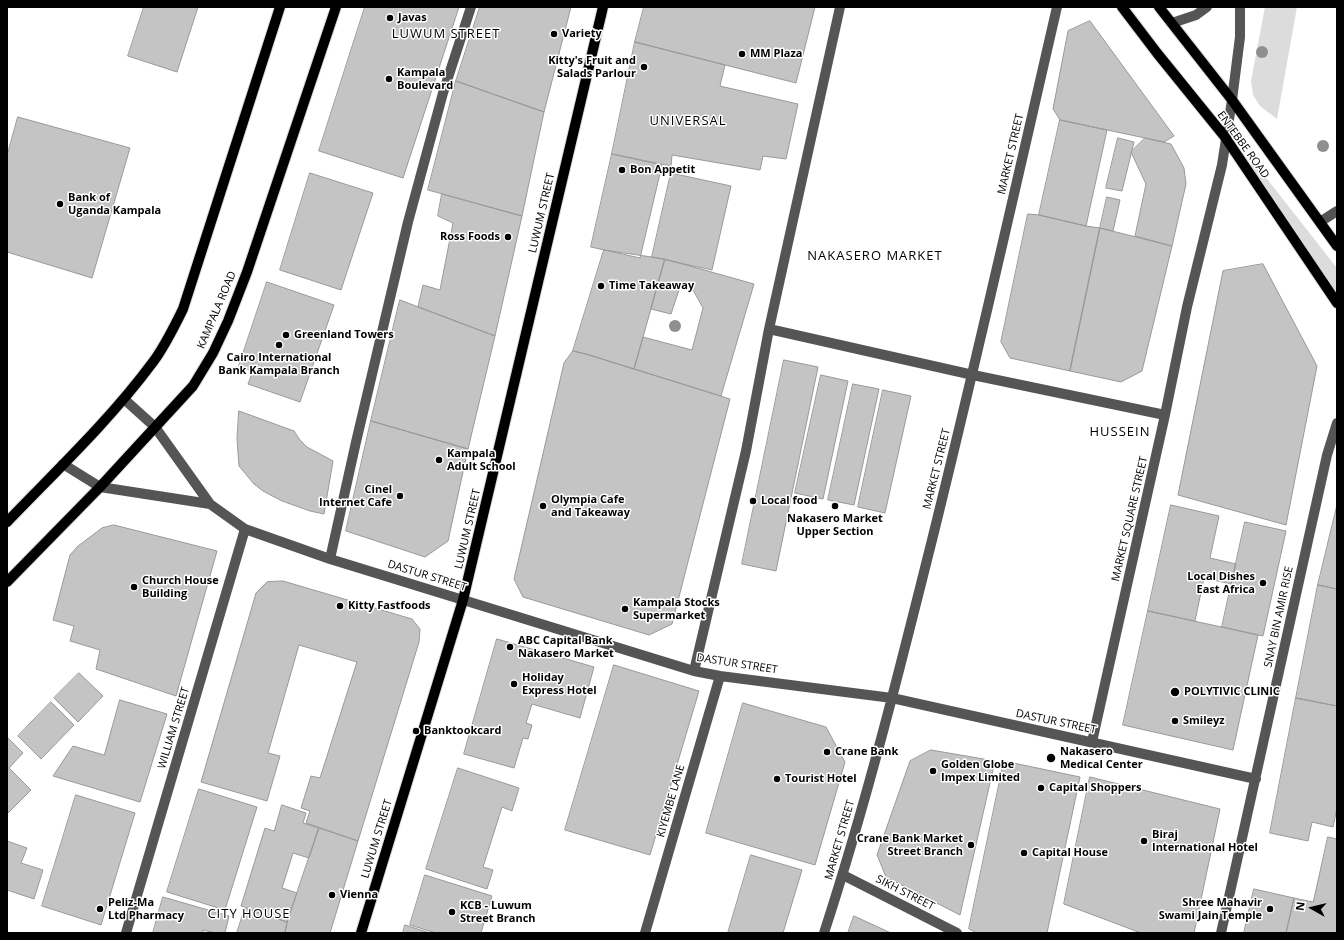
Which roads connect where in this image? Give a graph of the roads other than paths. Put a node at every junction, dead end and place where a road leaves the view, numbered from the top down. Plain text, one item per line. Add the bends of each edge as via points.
1 (280, 7) edge
2 (336, 7) edge
3 (471, 7) edge
4 (603, 7) edge
5 (840, 7) edge
6 (1057, 7) edge
7 (1122, 7) edge
8 (1159, 7) edge
9 (1207, 7) edge
10 (1240, 7) edge
11 (1172, 23) junction
12 (1232, 100) junction
13 (1225, 137) junction
14 (1337, 211) edge
15 (1320, 222) junction
16 (1337, 246) edge
17 (1337, 303) edge
18 (769, 329) junction
19 (973, 375) junction
20 (124, 399) junction
21 (1165, 415) junction
22 (1337, 424) edge
23 (155, 427) junction
24 (63, 464) junction
25 (100, 487) junction
26 (210, 504) junction
27 (7, 522) edge
28 (245, 529) junction
29 (330, 559) junction
30 (7, 582) edge
31 (464, 600) junction
32 (694, 670) junction
33 (720, 676) junction
34 (892, 698) junction
35 (1092, 742) junction
36 (1256, 779) junction
37 (843, 875) junction
38 (126, 933) edge
39 (360, 933) edge
40 (645, 933) edge
41 (824, 933) edge
42 (957, 933) edge
43 (1221, 933) edge

1 - 20 main road via 183,309 154,362
2 - 23 main road, KAMPALA ROAD via 228,321 193,386
3 - 29 street via 443,93 408,222
4 - 31 main road, LUWUM STREET
5 - 18 street
6 - 19 street, MARKET STREET
7 - 13 main road, ENTEBBE ROAD
8 - 11 main road, ENTEBBE ROAD
9 - 11 street via 1196,15
10 - 12 street, MARKET SQUARE STREET via 1240,37
11 - 12 main road, ENTEBBE ROAD
12 - 13 street, MARKET SQUARE STREET
12 - 15 main road, ENTEBBE ROAD
13 - 17 main road, ENTEBBE ROAD
13 - 21 street, MARKET SQUARE STREET via 1222,165 1187,307
14 - 15 street
15 - 16 main road, ENTEBBE ROAD
18 - 19 street
18 - 32 street via 746,451
19 - 21 street
19 - 34 street, MARKET STREET
20 - 23 street, DASTUR STREET
20 - 24 main road
21 - 35 street, MARKET SQUARE STREET
22 - 36 street, SNAY BIN AMIR RISE via 1327,455
23 - 25 main road, KAMPALA ROAD
23 - 26 street, DASTUR STREET
24 - 25 street, DASTUR STREET
24 - 27 main road
25 - 26 street, DASTUR STREET
25 - 30 main road, KAMPALA ROAD
26 - 28 street, DASTUR STREET
28 - 29 street, DASTUR STREET
28 - 38 street, WILLIAM STREET
29 - 31 street, DASTUR STREET
31 - 32 street, DASTUR STREET
31 - 39 main road, LUWUM STREET
32 - 33 street, DASTUR STREET
33 - 34 street, DASTUR STREET
33 - 40 street, KIYEMBE LANE
34 - 35 street, DASTUR STREET
34 - 37 street, MARKET STREET
35 - 36 street, DASTUR STREET
36 - 43 street, SNAY BIN AMIR RISE
37 - 41 street, MARKET STREET
37 - 42 street, SIKH STREET

